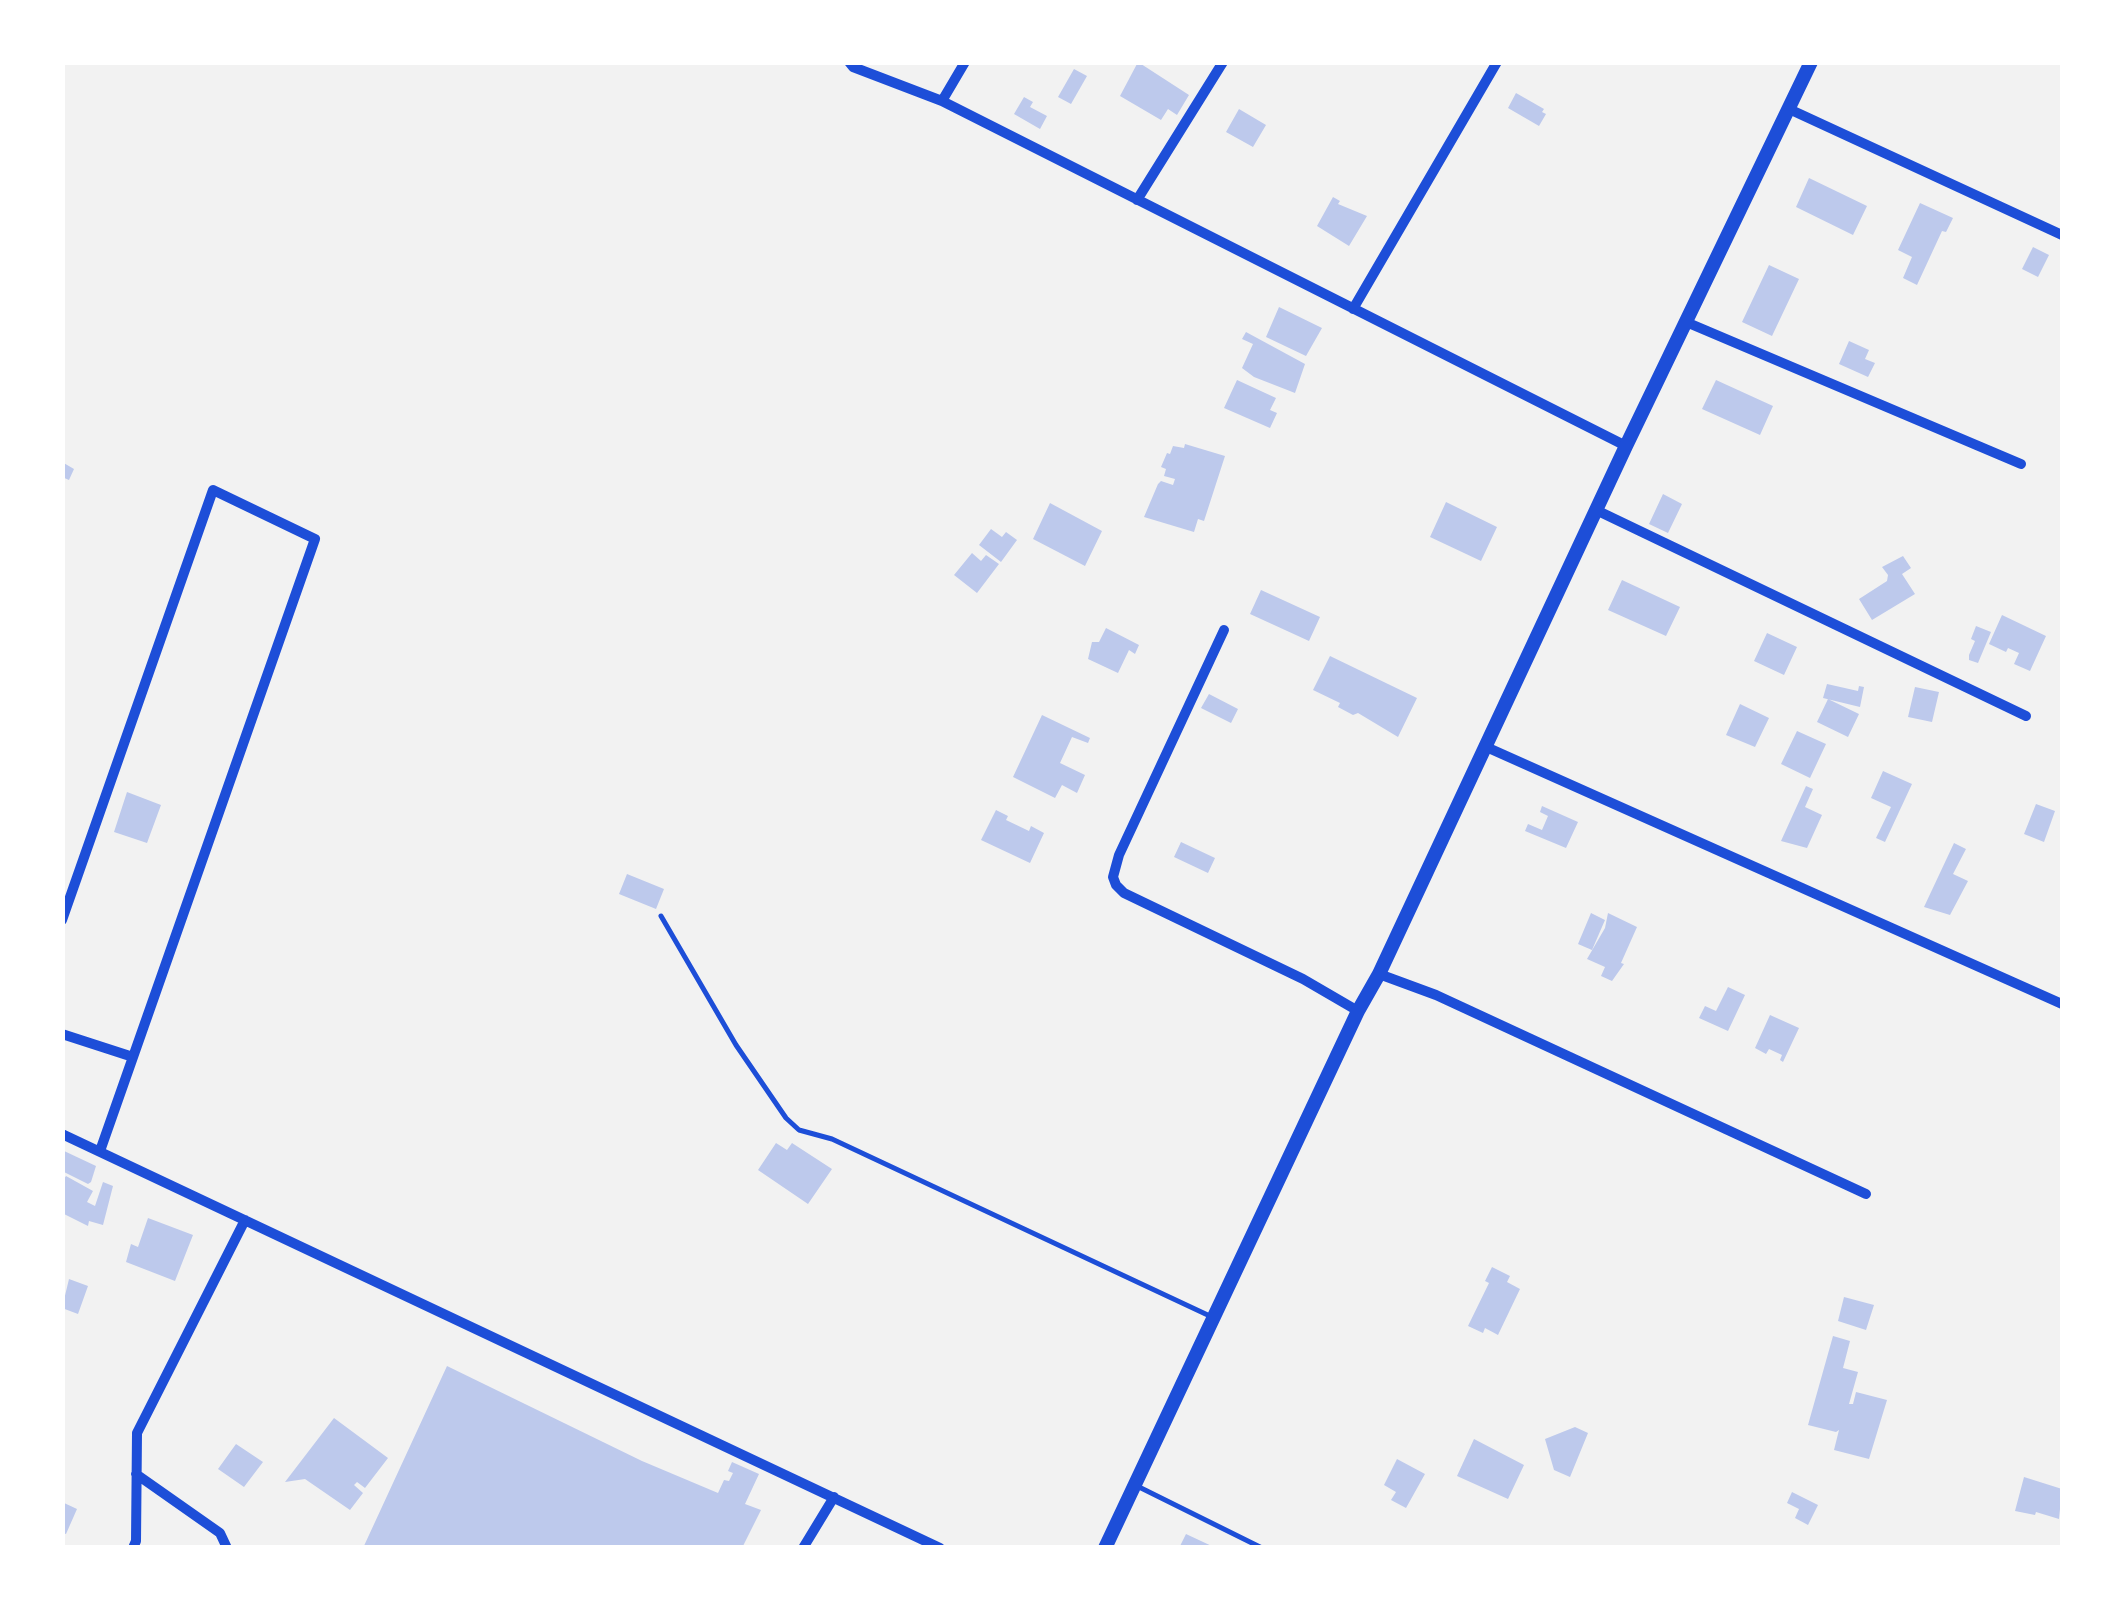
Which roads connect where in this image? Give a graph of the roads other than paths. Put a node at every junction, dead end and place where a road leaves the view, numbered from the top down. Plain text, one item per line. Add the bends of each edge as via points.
1 (849, 62) edge
2 (965, 62) edge
3 (1223, 62) edge
4 (1498, 62) edge
5 (1812, 62) edge
6 (942, 101) junction
7 (1789, 109) junction
8 (1138, 200) junction
9 (2062, 235) edge
10 (1353, 308) junction
11 (1686, 322) junction
12 (1626, 446) junction
13 (2021, 464) dead end
14 (1596, 510) junction
15 (1224, 630) dead end
16 (2026, 716) dead end
17 (1484, 746) junction
18 (661, 916) dead end
19 (62, 920) edge
20 (1379, 974) junction
21 (2062, 1004) edge
22 (1358, 1011) junction
23 (62, 1034) edge
24 (133, 1057) junction
25 (62, 1134) edge
26 (100, 1151) junction
27 (1866, 1194) dead end
28 (245, 1220) junction
29 (1214, 1318) junction
30 (136, 1474) junction
31 (1135, 1485) junction
32 (834, 1498) junction
33 (133, 1548) edge
34 (227, 1548) edge
35 (803, 1548) edge
36 (940, 1548) edge
37 (1105, 1548) edge
38 (1262, 1548) edge

1 - 6 street
2 - 6 street
3 - 8 street
4 - 10 street
5 - 7 main road
6 - 8 street
7 - 9 street
7 - 11 main road
8 - 10 street
10 - 12 street
11 - 12 main road
11 - 13 street
12 - 14 main road
14 - 16 street
14 - 17 main road
15 - 22 street via 1112,877 1124,893
17 - 20 main road
17 - 21 street
18 - 29 lane via 736,1045 799,1130 832,1139
19 - 24 street via 212,490 315,539
20 - 22 main road
20 - 27 street via 1436,994
22 - 29 main road
23 - 24 street
24 - 26 street
25 - 26 street
26 - 28 street
28 - 30 street via 137,1433
28 - 32 street
29 - 31 main road
30 - 33 street
30 - 34 street via 220,1533
31 - 37 main road
31 - 38 lane
32 - 35 street
32 - 36 street

